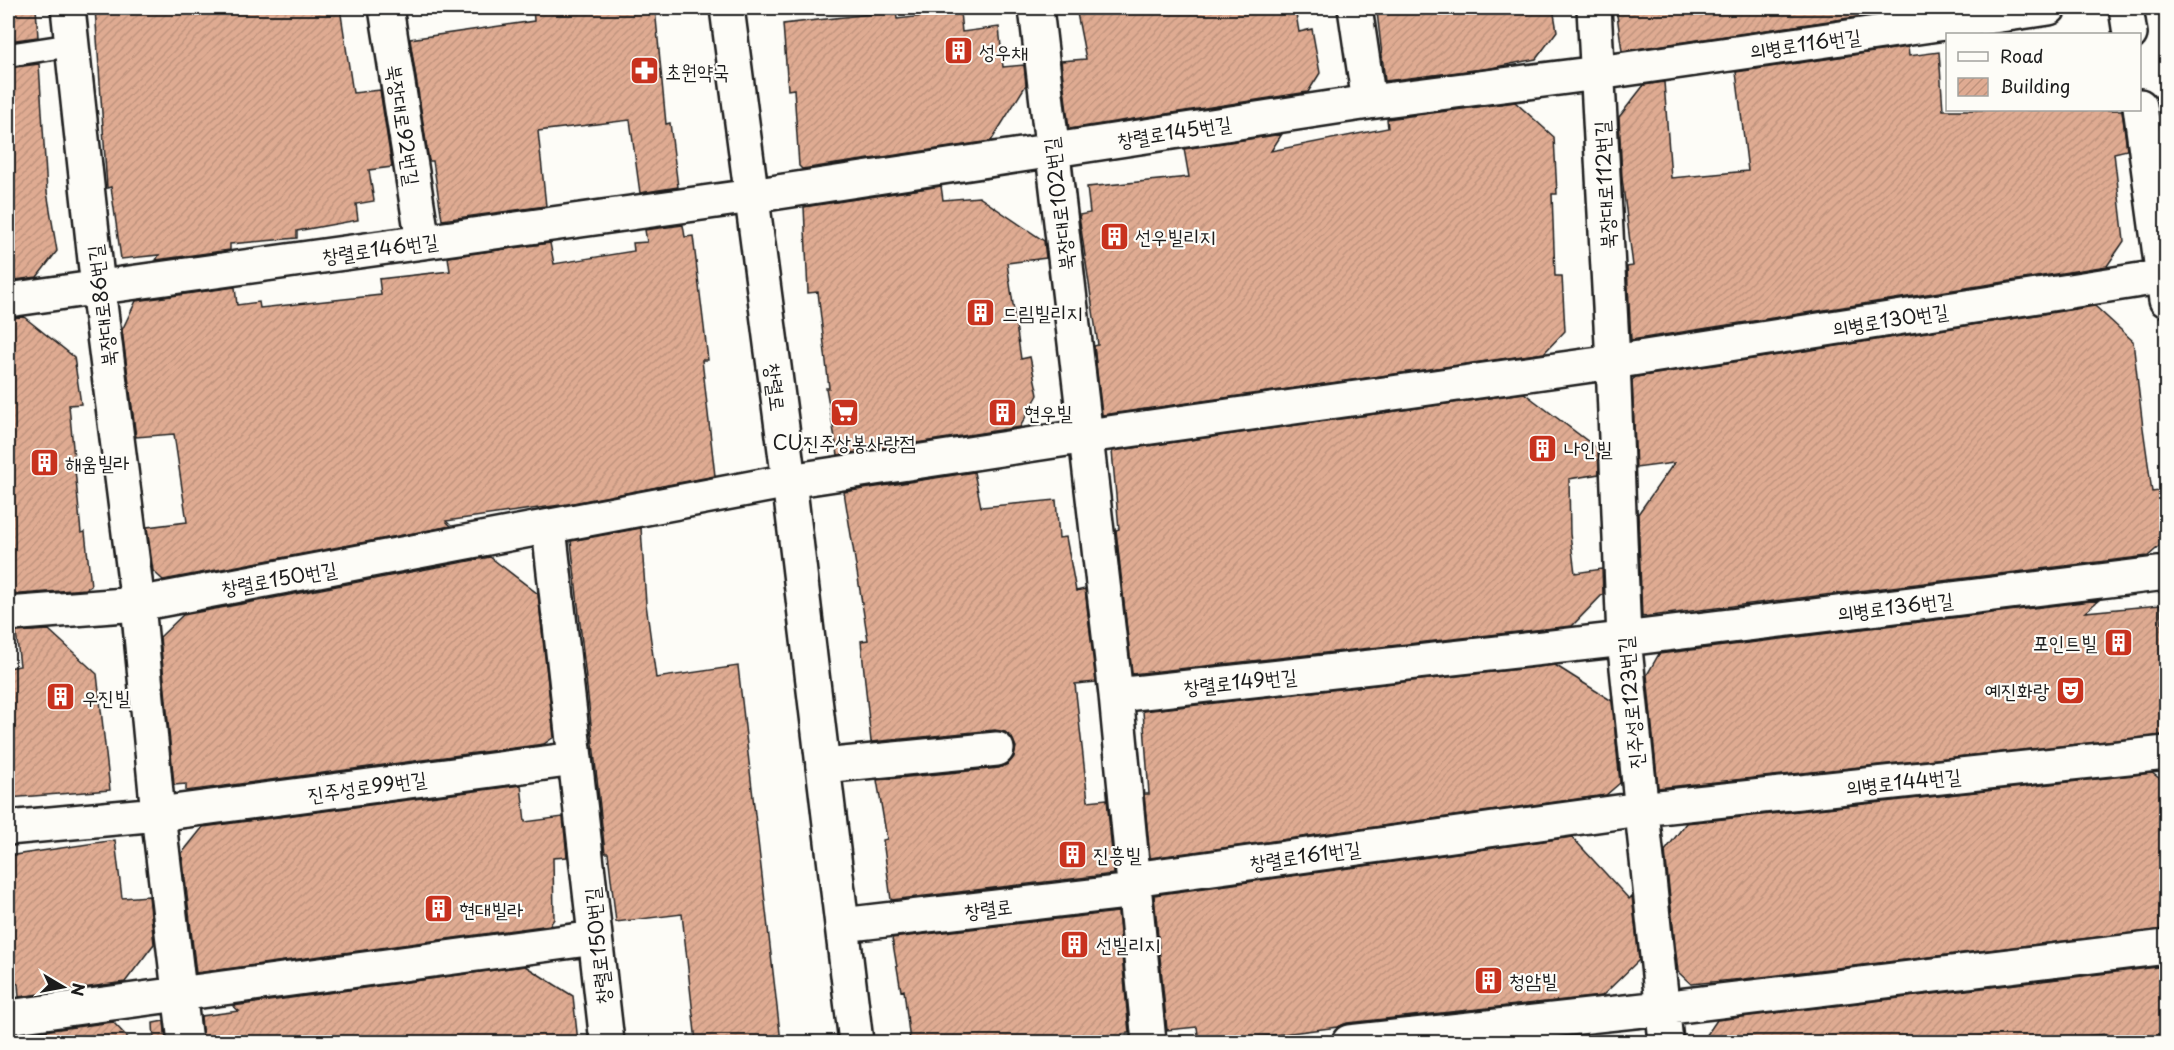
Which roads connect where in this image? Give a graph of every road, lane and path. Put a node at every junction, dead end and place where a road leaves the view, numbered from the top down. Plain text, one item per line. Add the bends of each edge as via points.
1 (68, 8) edge
2 (386, 8) edge
3 (727, 8) edge
4 (1036, 8) edge
5 (1355, 8) edge
6 (1594, 8) edge
7 (2049, 8) edge
8 (2126, 8) edge
9 (2130, 33) edge
10 (72, 45) junction
11 (8, 55) edge
12 (1598, 73) junction
13 (1369, 102) junction
14 (2140, 111) edge
15 (1051, 150) junction
16 (752, 196) junction
17 (423, 242) junction
18 (2165, 284) edge
19 (98, 288) junction
20 (8, 300) edge
21 (1613, 362) junction
22 (1087, 436) junction
23 (789, 481) junction
24 (549, 528) junction
25 (2166, 573) edge
26 (138, 604) junction
27 (8, 614) edge
28 (1624, 639) junction
29 (1116, 695) junction
30 (997, 749) dead end
31 (2166, 753) edge
32 (576, 759) junction
33 (823, 766) junction
34 (1640, 809) junction
35 (158, 814) junction
36 (8, 828) edge
37 (1134, 885) junction
38 (842, 925) junction
39 (595, 938) junction
40 (2166, 947) edge
41 (179, 996) junction
42 (1662, 1008) junction
43 (8, 1017) edge
44 (185, 1042) edge
45 (608, 1042) edge
46 (856, 1042) edge
47 (1149, 1042) edge
48 (1349, 1042) edge
49 (1666, 1042) edge

1 - 10 street, 북장대로86번길
2 - 17 street, 북장대로92번길
3 - 16 street, 창렬로
4 - 15 street, 북장대로102번길
5 - 13 street
6 - 12 street, 북장대로112번길
7 - 12 street, 의병로116번길
8 - 9 street
10 - 11 lane
10 - 19 street, 북장대로86번길
12 - 13 street, 창렬로145번길
12 - 21 street, 북장대로112번길
13 - 15 street, 창렬로145번길
14 - 18 street
15 - 16 street, 창렬로145번길
15 - 22 street, 북장대로102번길
16 - 17 street, 창렬로146번길
16 - 23 street, 창렬로
17 - 19 street, 창렬로146번길
18 - 21 street, 의병로130번길
19 - 20 street, 창렬로146번길
19 - 26 street, 북장대로86번길
21 - 22 street
21 - 28 street, 진주성로123번길
22 - 23 street
22 - 29 street
23 - 24 street, 창렬로150번길
23 - 33 street, 창렬로
24 - 26 street, 창렬로150번길
24 - 32 street, 창렬로150번길
25 - 28 street, 의병로136번길
26 - 27 street, 창렬로150번길
26 - 35 street
28 - 29 street, 창렬로149번길
28 - 34 street, 진주성로123번길
29 - 37 street
30 - 33 street
31 - 34 street, 의병로144번길
32 - 35 street, 진주성로99번길
32 - 39 street, 창렬로150번길
33 - 38 street, 창렬로
34 - 37 street, 창렬로161번길
34 - 42 street, 진주성로123번길
35 - 36 street, 진주성로99번길
35 - 41 street
37 - 38 street, 창렬로
37 - 47 street
38 - 46 street, 창렬로
39 - 41 street
39 - 45 street, 창렬로150번길
40 - 42 street
41 - 43 street
41 - 44 street
42 - 48 street
42 - 49 street, 진주성로123번길

